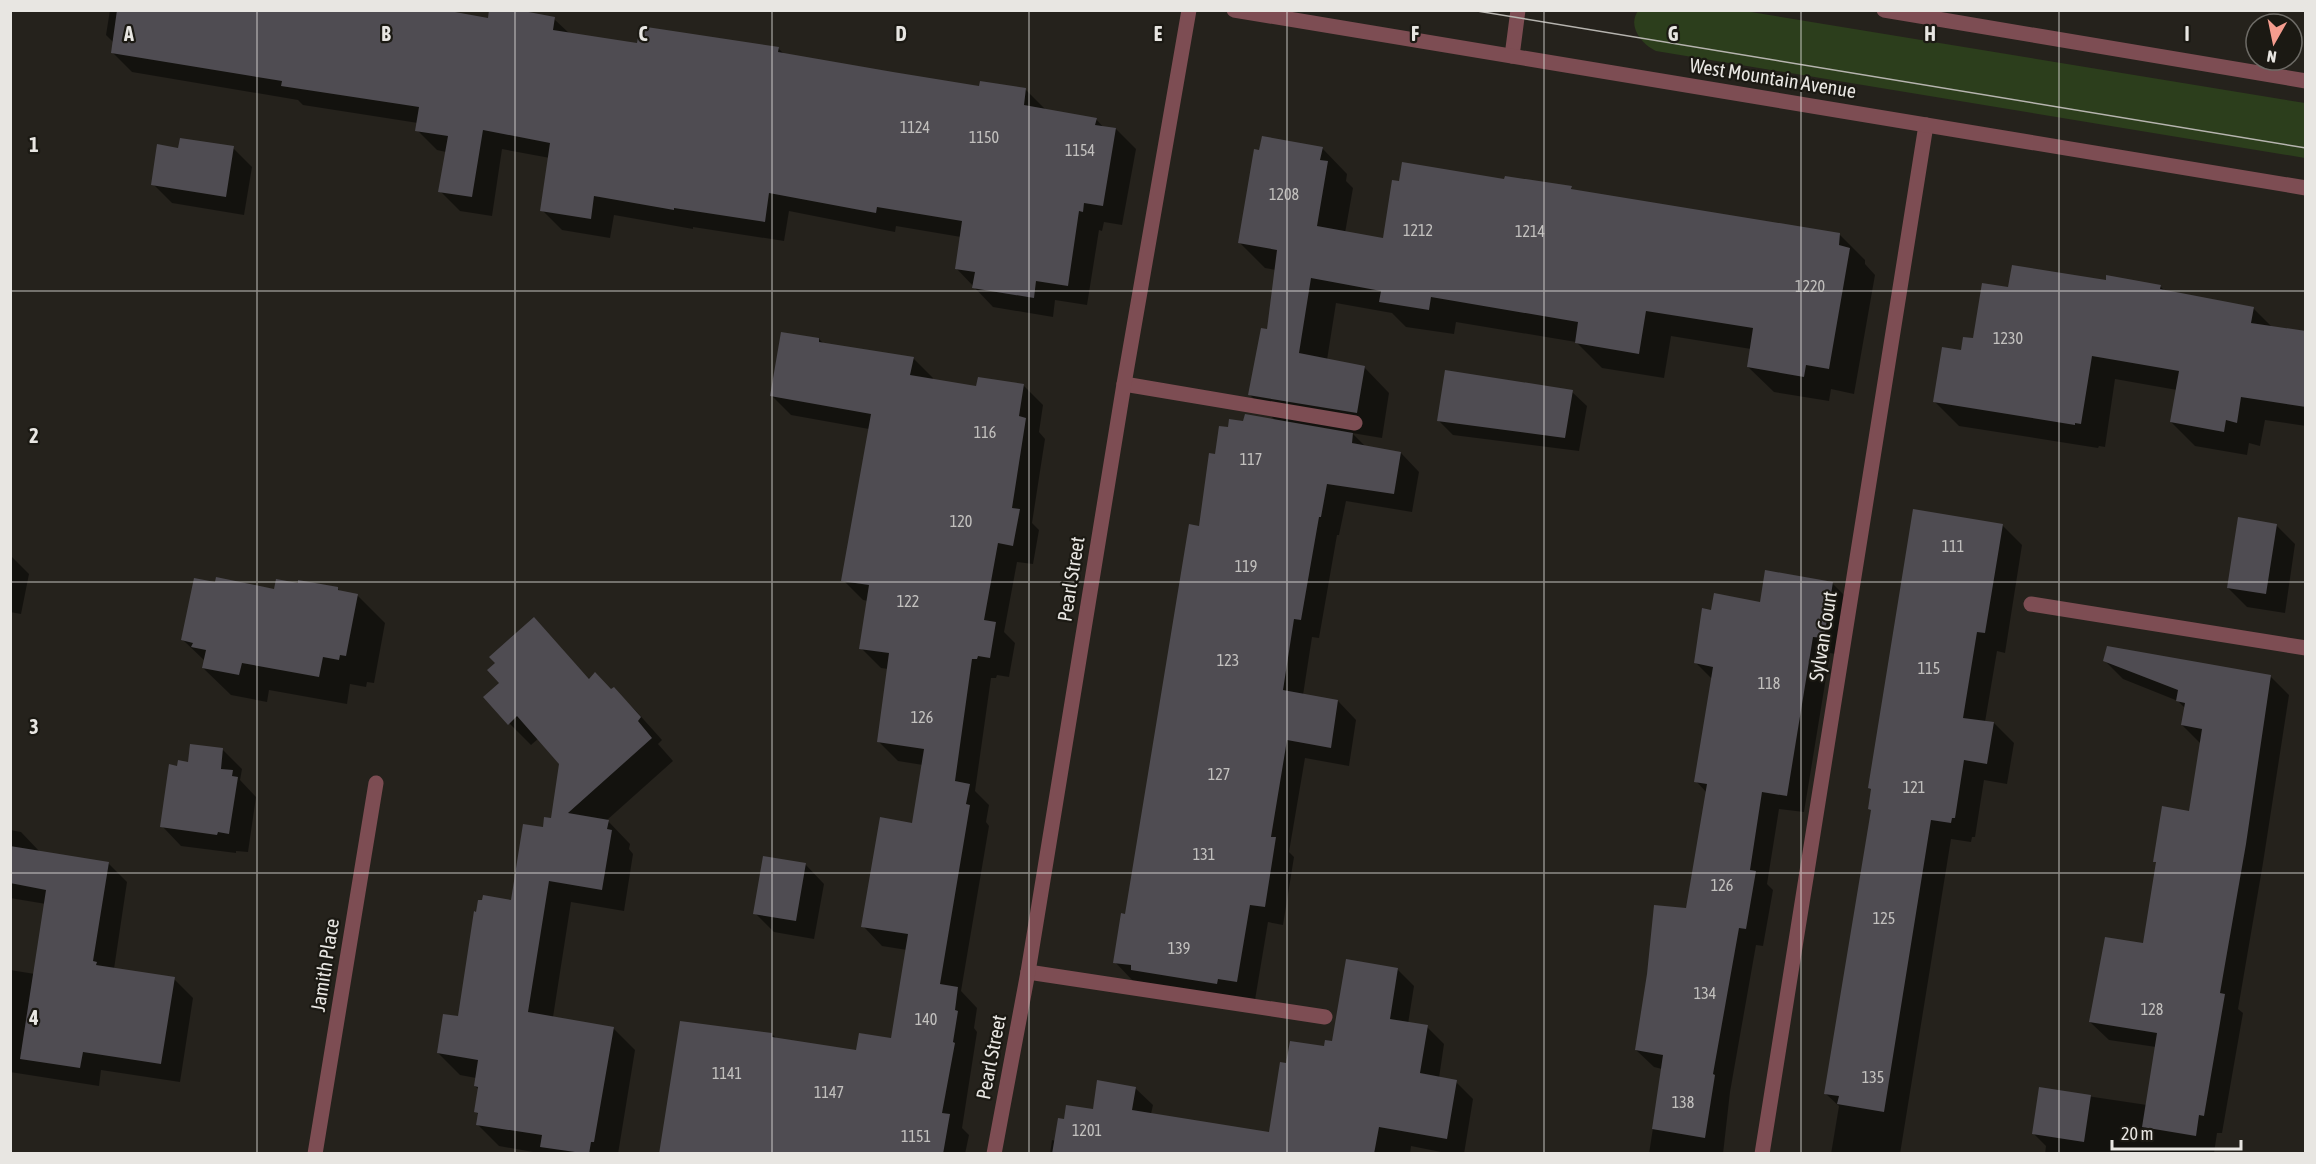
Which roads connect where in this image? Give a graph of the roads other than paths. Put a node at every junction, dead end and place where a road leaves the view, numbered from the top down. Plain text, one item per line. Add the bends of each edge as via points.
1 (1189, 10) edge
2 (1234, 10) edge
3 (1518, 10) edge
4 (1884, 10) edge
5 (1512, 56) junction
6 (2306, 81) edge
7 (1926, 125) junction
8 (2306, 188) edge
9 (1124, 384) junction
10 (1355, 423) dead end
11 (2031, 604) dead end
12 (2306, 648) edge
13 (376, 783) dead end
14 (1028, 972) junction
15 (1325, 1017) dead end
16 (315, 1154) edge
17 (994, 1154) edge
18 (1762, 1154) edge

1 - 9 street, Pearl Street
2 - 5 street, West Mountain Avenue
3 - 5 street
4 - 6 street
5 - 7 street, West Mountain Avenue
7 - 8 street, West Mountain Avenue
7 - 18 street, Sylvan Court
9 - 10 street
9 - 14 street, Pearl Street
11 - 12 street
13 - 16 street, Jamith Place
14 - 15 street
14 - 17 street, Pearl Street

